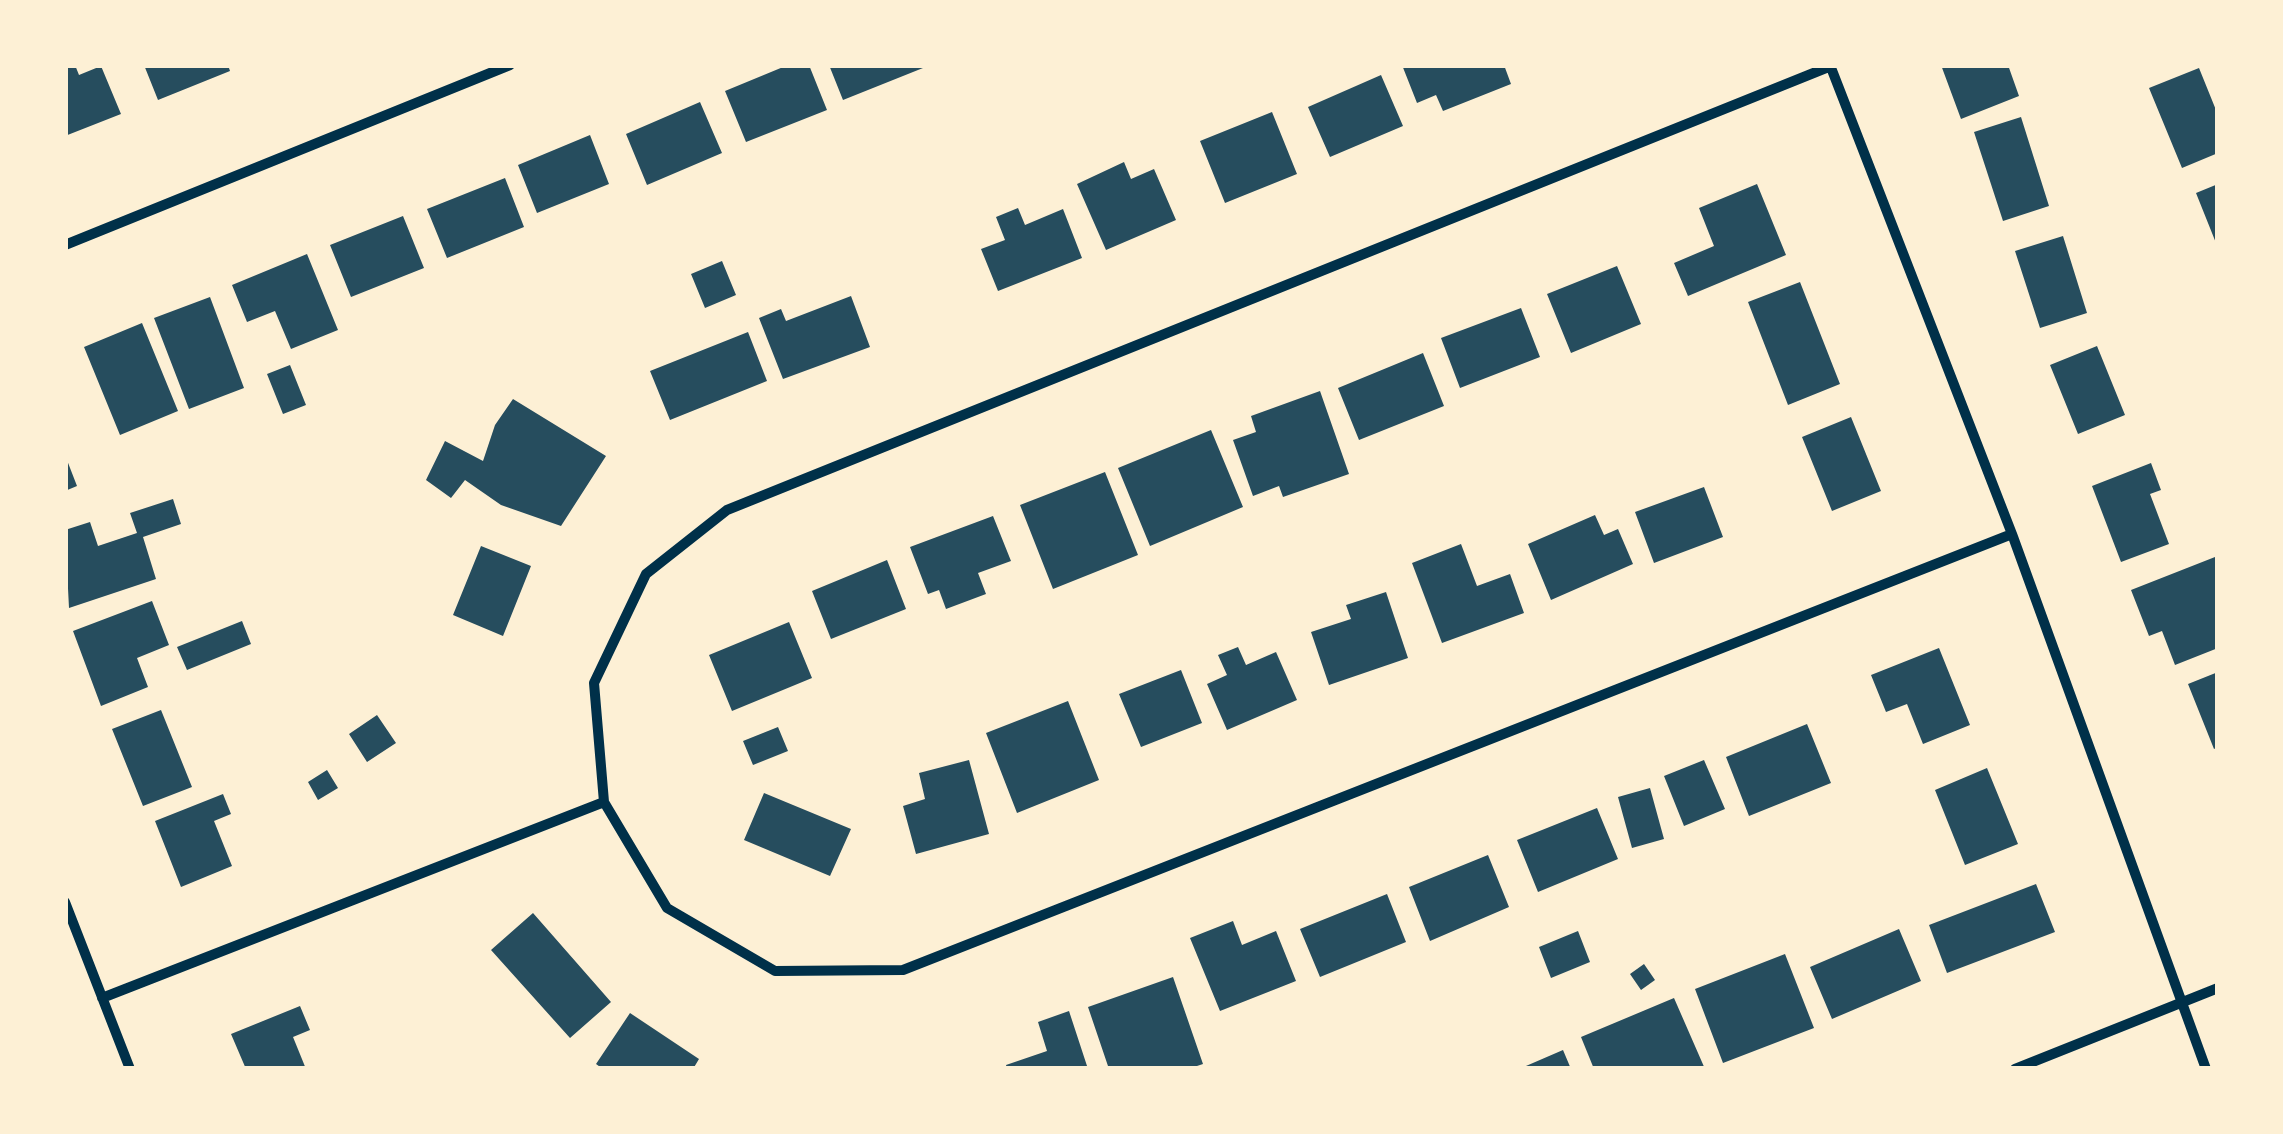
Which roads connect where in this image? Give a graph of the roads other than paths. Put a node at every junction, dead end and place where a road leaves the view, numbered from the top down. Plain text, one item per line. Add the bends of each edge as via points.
1 (510, 65) edge
2 (1830, 66) edge
3 (65, 245) edge
4 (2012, 534) junction
5 (604, 802) junction
6 (65, 902) edge
7 (2218, 988) edge
8 (102, 998) junction
9 (2180, 1002) junction
10 (130, 1069) edge
11 (2015, 1069) edge
12 (2206, 1069) edge

1 - 3 street
2 - 4 street
2 - 5 street via 727,510 646,574 594,684
4 - 5 street via 904,970 775,970 667,908
4 - 9 street
5 - 8 street
6 - 8 street
7 - 9 street
8 - 10 street
9 - 11 street
9 - 12 street

